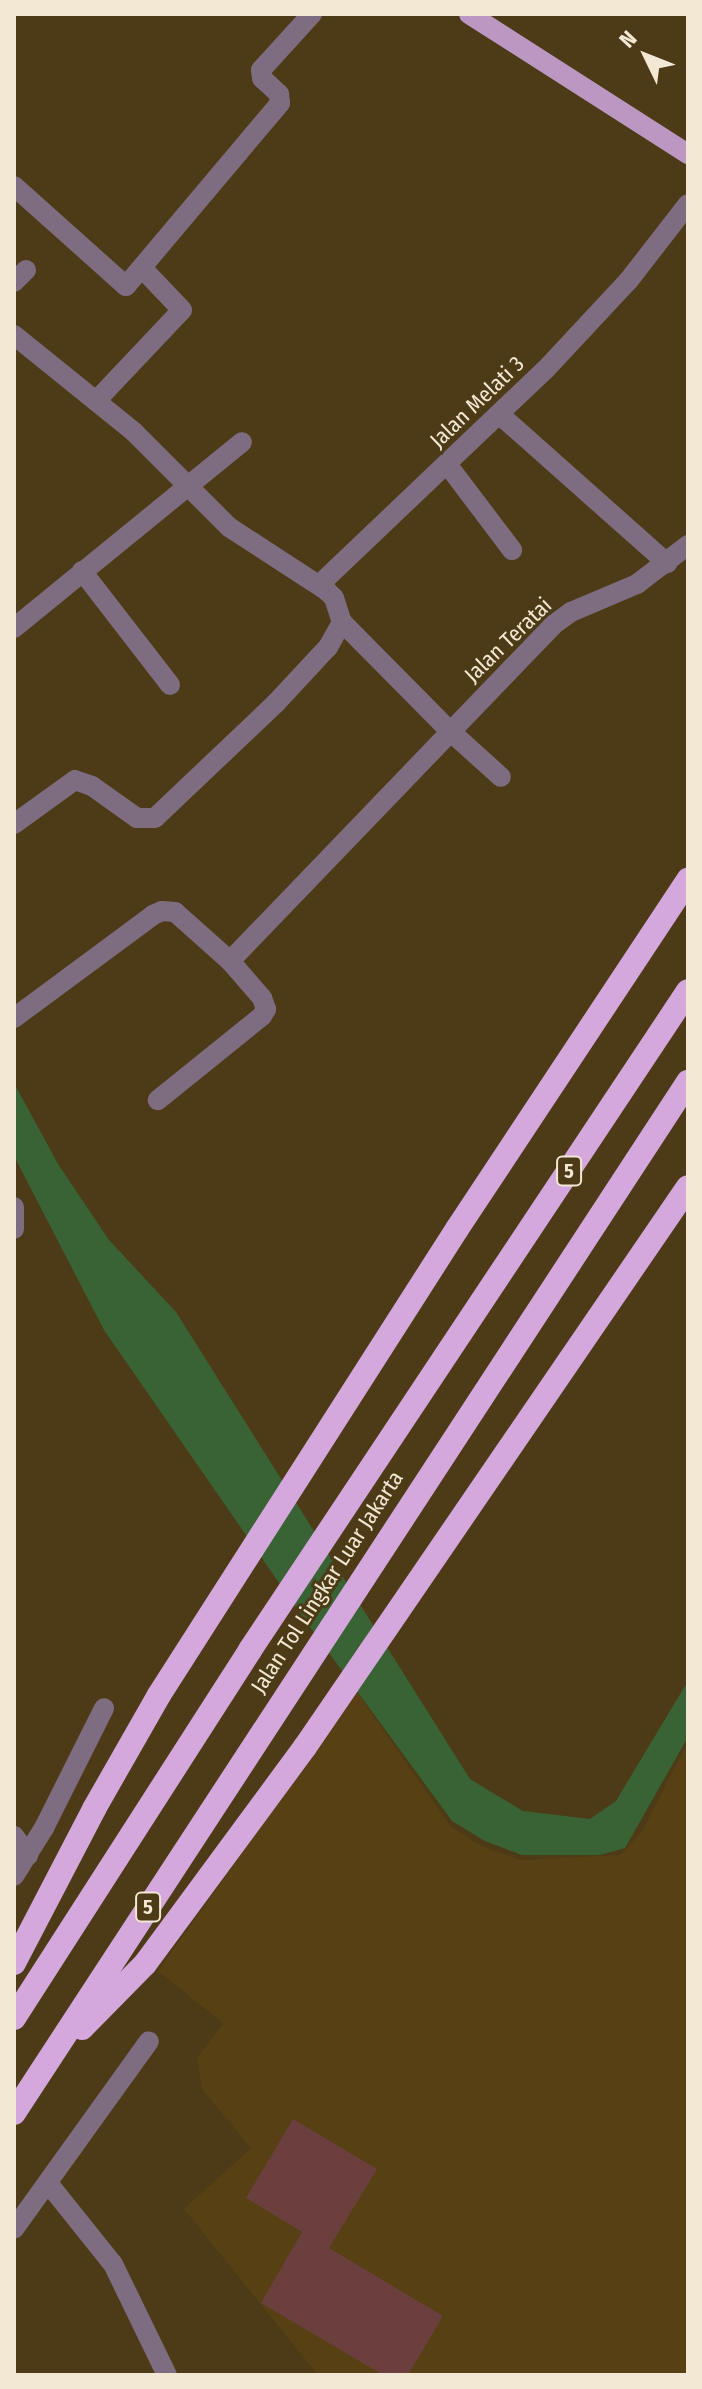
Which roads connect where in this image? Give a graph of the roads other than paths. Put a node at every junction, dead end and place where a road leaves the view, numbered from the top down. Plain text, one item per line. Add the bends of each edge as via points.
1 (312, 14) edge
2 (469, 14) edge
3 (688, 154) edge
4 (14, 186) edge
5 (688, 204) edge
6 (688, 216) edge
7 (658, 246) junction
8 (142, 268) junction
9 (14, 335) edge
10 (96, 401) junction
11 (499, 414) junction
12 (242, 442) dead end
13 (447, 464) junction
14 (188, 488) junction
15 (688, 545) edge
16 (512, 550) dead end
17 (667, 563) junction
18 (82, 571) junction
19 (319, 585) junction
20 (342, 622) junction
21 (14, 628) edge
22 (170, 685) dead end
23 (451, 732) junction
24 (501, 777) dead end
25 (14, 824) edge
26 (688, 880) edge
27 (230, 961) junction
28 (688, 991) edge
29 (14, 1018) edge
30 (688, 1082) edge
31 (158, 1100) dead end
32 (688, 1187) edge
33 (14, 1207) edge
34 (14, 1229) edge
35 (104, 1708) dead end
36 (14, 1836) edge
37 (28, 1855) junction
38 (14, 1876) edge
39 (14, 1963) edge
40 (14, 2018) edge
41 (149, 2041) dead end
42 (47, 2064) junction
43 (14, 2113) edge
44 (48, 2183) junction
45 (14, 2229) edge
46 (167, 2375) edge

1 - 8 street via 261,70 280,103
2 - 3 main road
4 - 8 street via 126,286
5 - 7 street, Jalan Melati 3
6 - 7 street, Jalan Melati 3
7 - 11 street, Jalan Melati 3
8 - 10 street via 182,310
9 - 10 street
10 - 14 street
11 - 13 street, Jalan Melati 3
11 - 17 street
12 - 14 street
13 - 16 street
13 - 19 street, Jalan Melati 3
14 - 18 street
14 - 19 street via 260,551
15 - 17 street, Jalan Teratai
17 - 23 street, Jalan Teratai via 637,584 553,625
18 - 21 street
18 - 22 street
19 - 20 street via 334,598
20 - 23 street
20 - 25 street via 328,647 276,703 155,818 137,818 88,783 75,780
23 - 24 street
23 - 27 street, Jalan Teratai
26 - 39 highway via 159,1695
27 - 29 street via 180,915 162,911
27 - 31 street via 262,998 265,1012
28 - 40 highway, Jalan Tol Lingkar Luar Jakarta / 5 via 250,1650
30 - 42 highway, Jalan Tol Lingkar Luar Jakarta / 5
32 - 42 highway via 305,1747 145,1964
33 - 34 street
35 - 37 street
36 - 37 street
37 - 38 street
41 - 44 street
42 - 43 highway, Jalan Tol Lingkar Luar Jakarta / 5
44 - 45 street
44 - 46 street via 113,2264

